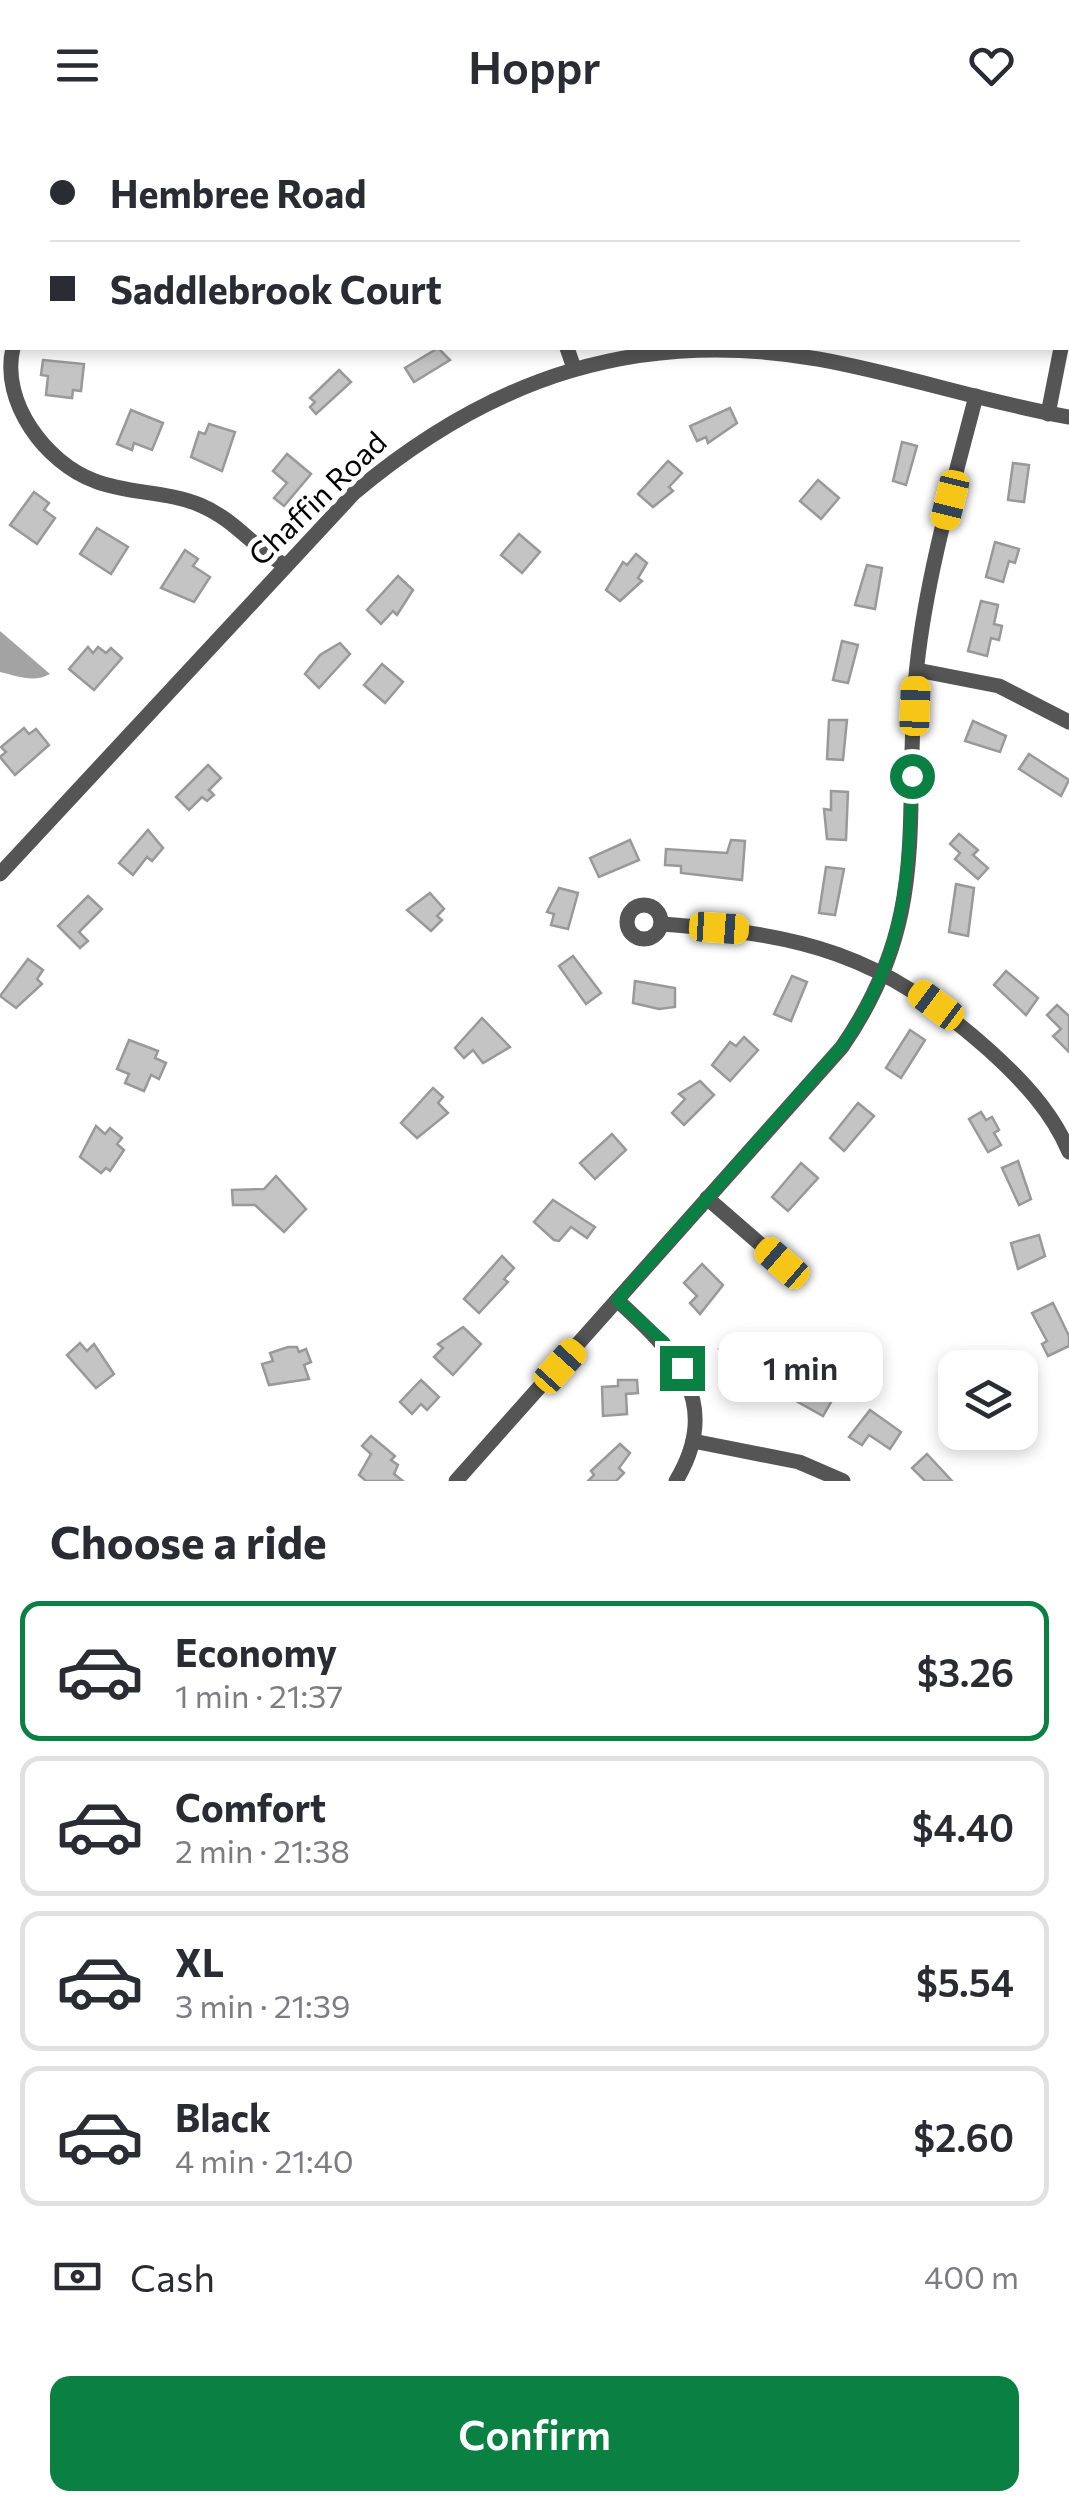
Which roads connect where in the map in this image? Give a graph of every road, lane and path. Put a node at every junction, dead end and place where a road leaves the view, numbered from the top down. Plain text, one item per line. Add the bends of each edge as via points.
1 (12, 350) edge
2 (567, 350) edge
3 (1061, 350) edge
4 (574, 368) junction
5 (2, 373) edge
6 (976, 396) junction
7 (1048, 414) junction
8 (1069, 417) edge
9 (286, 566) junction
10 (917, 670) junction
11 (1069, 722) edge
12 (0, 874) edge
13 (661, 924) dead end
14 (885, 973) junction
15 (1069, 1152) edge
16 (708, 1198) junction
17 (782, 1263) dead end
18 (617, 1300) junction
19 (693, 1441) junction
20 (456, 1481) edge
21 (676, 1481) edge
22 (842, 1481) edge

1 - 5 street
2 - 4 street
3 - 7 street
4 - 6 street, Chaffin Road via 665,351 756,350
4 - 9 street, Chaffin Road via 458,416 404,452 354,493
5 - 9 street via 11,410 79,474 195,503 256,532
6 - 7 street, Chaffin Road
6 - 10 street via 932,568
7 - 8 street, Chaffin Road
9 - 12 street, Chaffin Road
10 - 11 street via 999,686
10 - 14 street via 908,882
13 - 14 street via 787,937
14 - 15 street via 952,1017 1014,1073
14 - 16 street via 842,1046
16 - 17 street
16 - 18 street
18 - 19 street via 682,1368 694,1404
18 - 20 street
19 - 21 street
19 - 22 street via 798,1462

